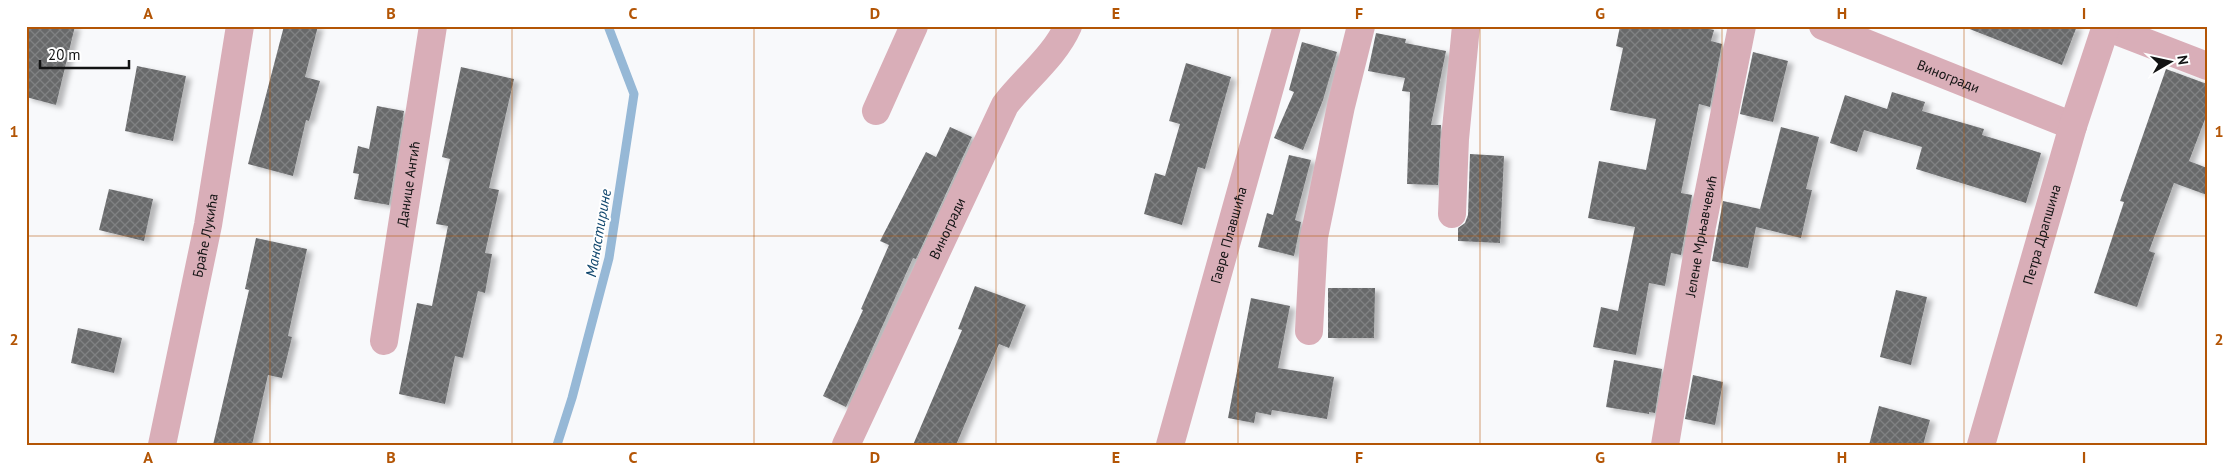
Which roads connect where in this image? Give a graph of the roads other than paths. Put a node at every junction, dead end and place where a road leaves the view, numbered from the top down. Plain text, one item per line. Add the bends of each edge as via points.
1 (240, 26) edge
2 (433, 26) edge
3 (914, 26) edge
4 (1068, 26) edge
5 (1287, 26) edge
6 (1361, 26) edge
7 (1466, 26) edge
8 (1742, 26) edge
9 (1823, 26) edge
10 (2106, 26) edge
11 (2207, 66) edge
12 (876, 111) dead end
13 (2073, 126) junction
14 (1452, 214) dead end
15 (1309, 331) dead end
16 (384, 341) dead end
17 (162, 445) edge
18 (846, 445) edge
19 (1170, 445) edge
20 (1665, 445) edge
21 (1981, 445) edge

1 - 17 street, Браће Лукића via 208,225
2 - 16 street, Данице Антић
3 - 12 street
4 - 18 street, Виногради via 1043,62 1005,105
5 - 19 street, Гавре Плавшића
6 - 15 street via 1314,237
7 - 14 street via 1455,139
8 - 20 street, Јелене Мрњавчевић via 1702,226
9 - 13 street, Виногради
10 - 11 street
10 - 13 street, Петра Драпшина
13 - 21 street, Петра Драпшина

